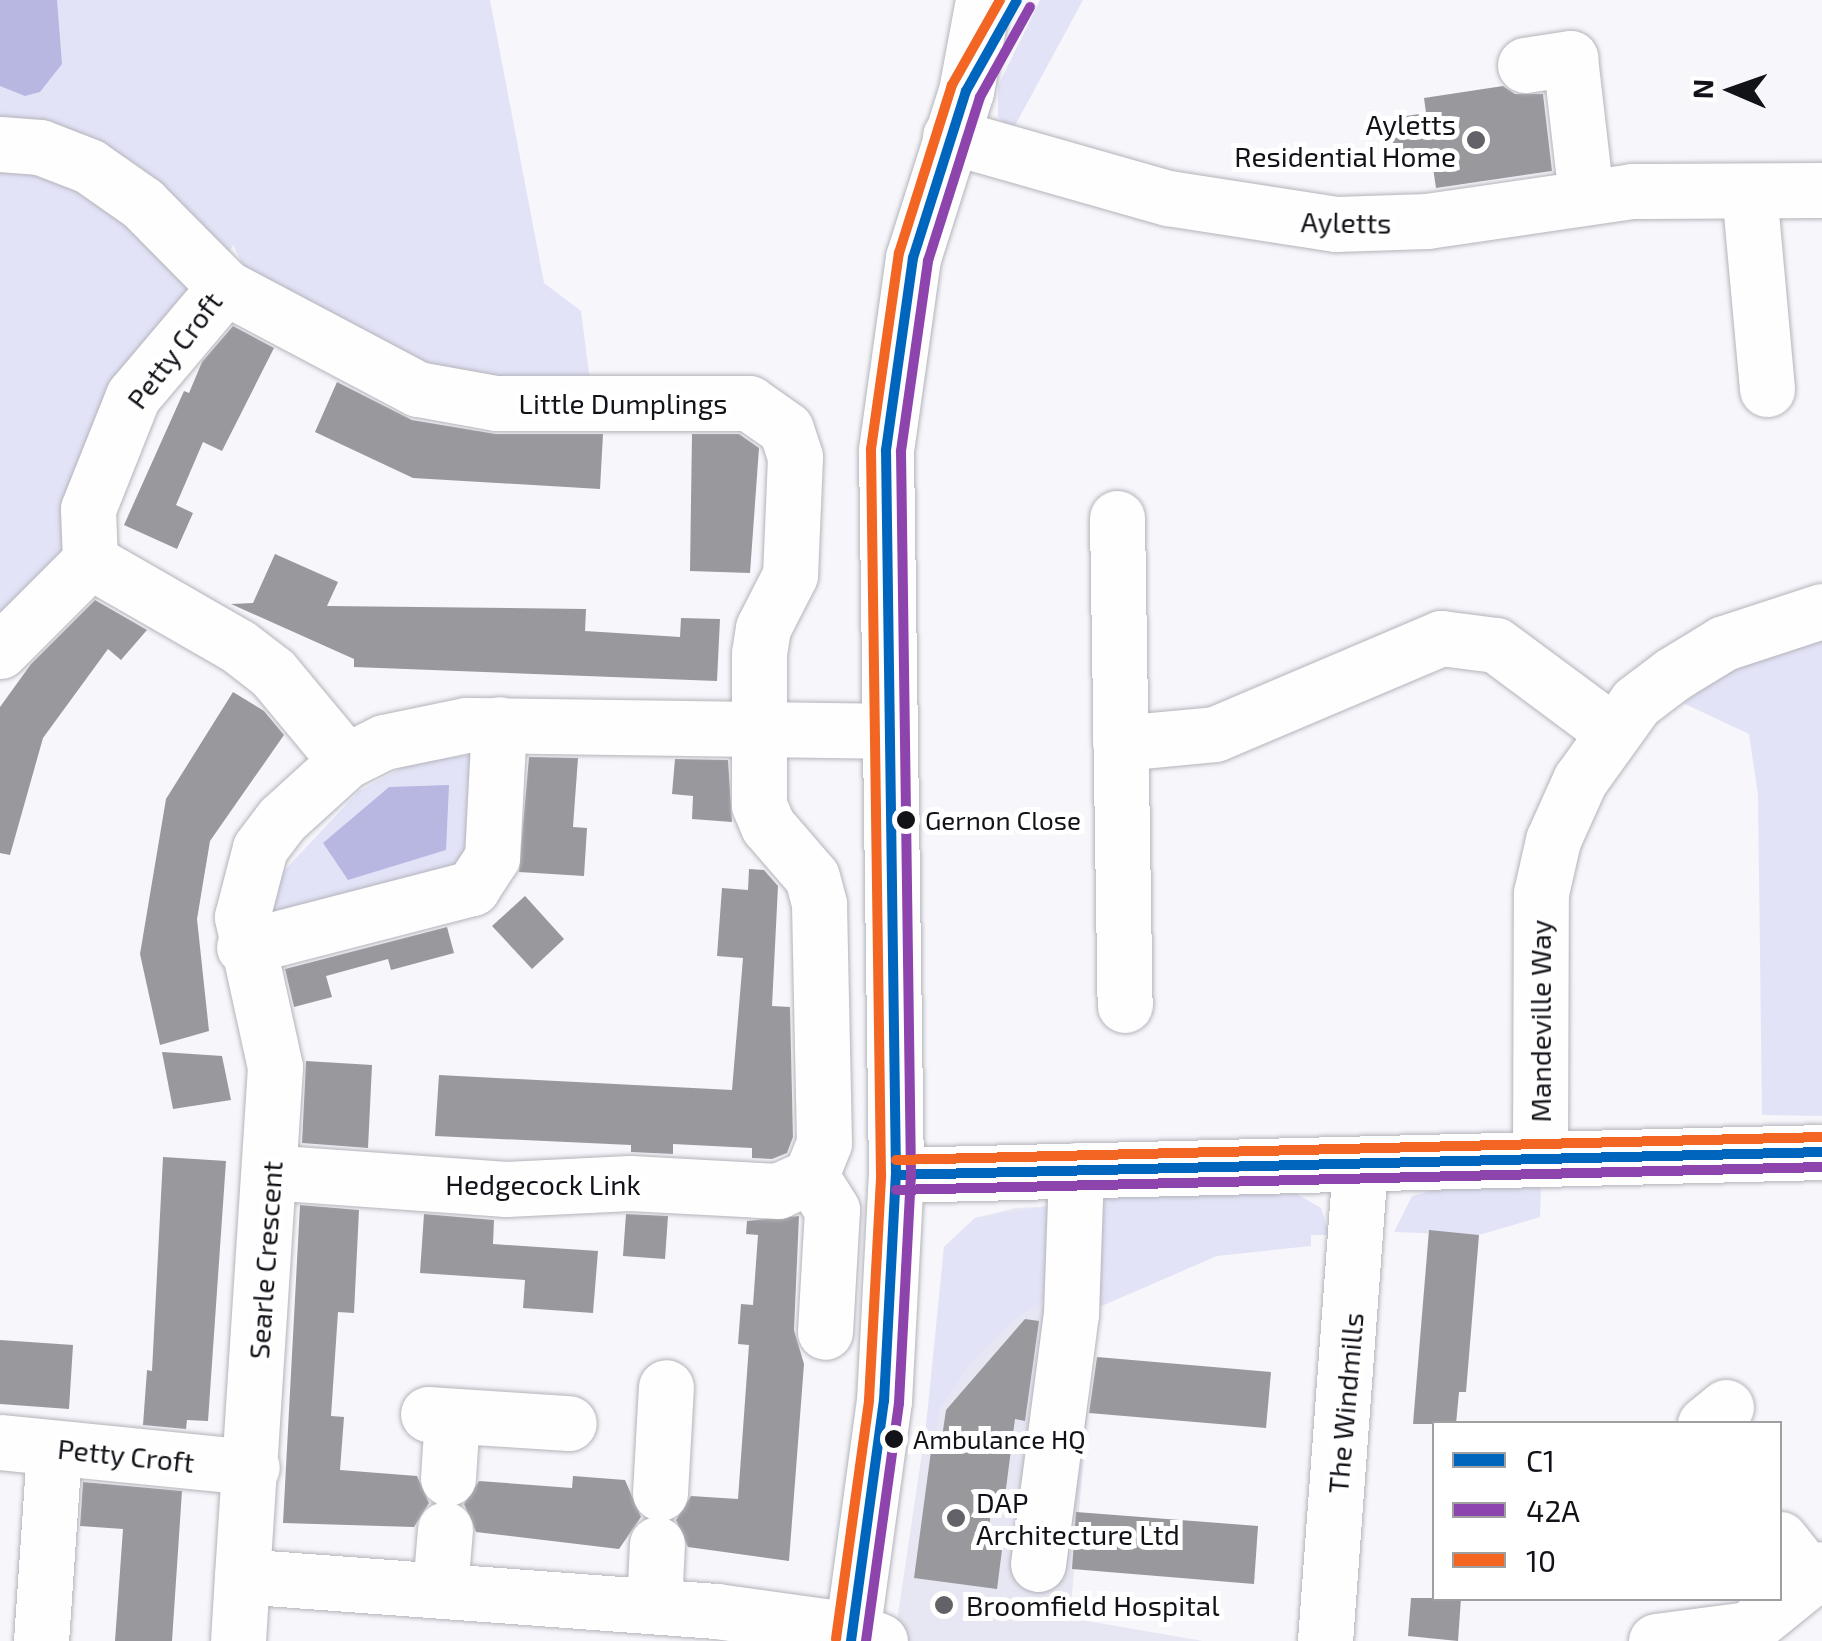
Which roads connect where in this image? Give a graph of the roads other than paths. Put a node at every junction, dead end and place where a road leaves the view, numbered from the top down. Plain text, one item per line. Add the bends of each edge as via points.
1 (984, 0) edge
2 (1017, 0) edge
3 (1525, 65) dead end
4 (958, 114) junction
5 (0, 144) edge
6 (1822, 190) edge
7 (1749, 191) junction
8 (1586, 197) junction
9 (225, 286) junction
10 (1767, 390) dead end
11 (1116, 518) dead end
12 (90, 561) junction
13 (1822, 611) edge
14 (0, 650) edge
15 (498, 724) junction
16 (888, 731) junction
17 (1612, 731) junction
18 (758, 733) junction
19 (1120, 743) junction
20 (346, 761) junction
21 (244, 947) junction
22 (1125, 1005) dead end
23 (1822, 1152) edge
24 (1540, 1156) junction
25 (1360, 1164) junction
26 (1076, 1170) junction
27 (270, 1172) junction
28 (811, 1176) junction
29 (896, 1176) junction
30 (825, 1332) dead end
31 (666, 1387) dead end
32 (569, 1423) dead end
33 (0, 1442) edge
34 (54, 1448) junction
35 (252, 1467) junction
36 (1804, 1562) edge
37 (1038, 1564) dead end
38 (242, 1576) junction
39 (1782, 1588) edge
40 (440, 1589) junction
41 (1771, 1601) edge
42 (654, 1605) junction
43 (861, 1638) edge
44 (41, 1641) edge
45 (238, 1641) edge
46 (1326, 1641) edge
47 (1656, 1641) edge

1 - 4 street
2 - 4 street
3 - 8 street via 1570,58
4 - 8 street, Ayletts via 1168,198 1288,221 1427,222
4 - 16 street via 913,258 886,450
5 - 9 street, Petty Croft via 40,148 89,166 142,203
6 - 7 street, Ayletts
7 - 8 street, Ayletts
7 - 10 street
9 - 12 street, Petty Croft via 132,396 88,509
9 - 18 street, Little Dumplings via 418,389 455,399 750,403 770,413 786,429 795,457 790,575 763,628
11 - 19 street
12 - 14 street
12 - 20 street via 273,673
13 - 17 street, Mandeville Way via 1724,643 1648,693
15 - 18 street, Searle Crescent
15 - 20 street, Searle Crescent via 434,729
15 - 21 street via 492,857 472,888
16 - 18 street, Searle Crescent
16 - 29 street
17 - 19 street via 1496,645 1441,638 1214,734
17 - 24 street, Mandeville Way via 1553,840 1541,893
18 - 28 street via 759,805 768,826 812,877 819,904 824,1144
19 - 22 street
20 - 21 street, Searle Crescent via 260,848 242,917
21 - 27 street, Searle Crescent via 276,1068
23 - 24 street
24 - 25 street
25 - 26 street
25 - 46 street, The Windmills
26 - 29 street
26 - 37 street via 1070,1314
27 - 28 street, Hedgecock Link via 506,1189 630,1184 778,1191
27 - 35 street, Searle Crescent
28 - 30 street via 832,1210
29 - 43 street via 884,1401
31 - 42 street
32 - 40 street via 440,1415 446,1504
33 - 34 street, Petty Croft
34 - 35 street, Petty Croft
34 - 44 street
35 - 38 street, Searle Crescent
36 - 39 street
38 - 40 street
38 - 45 street, Searle Crescent
40 - 42 street
41 - 47 street via 1748,1629
42 - 43 street

